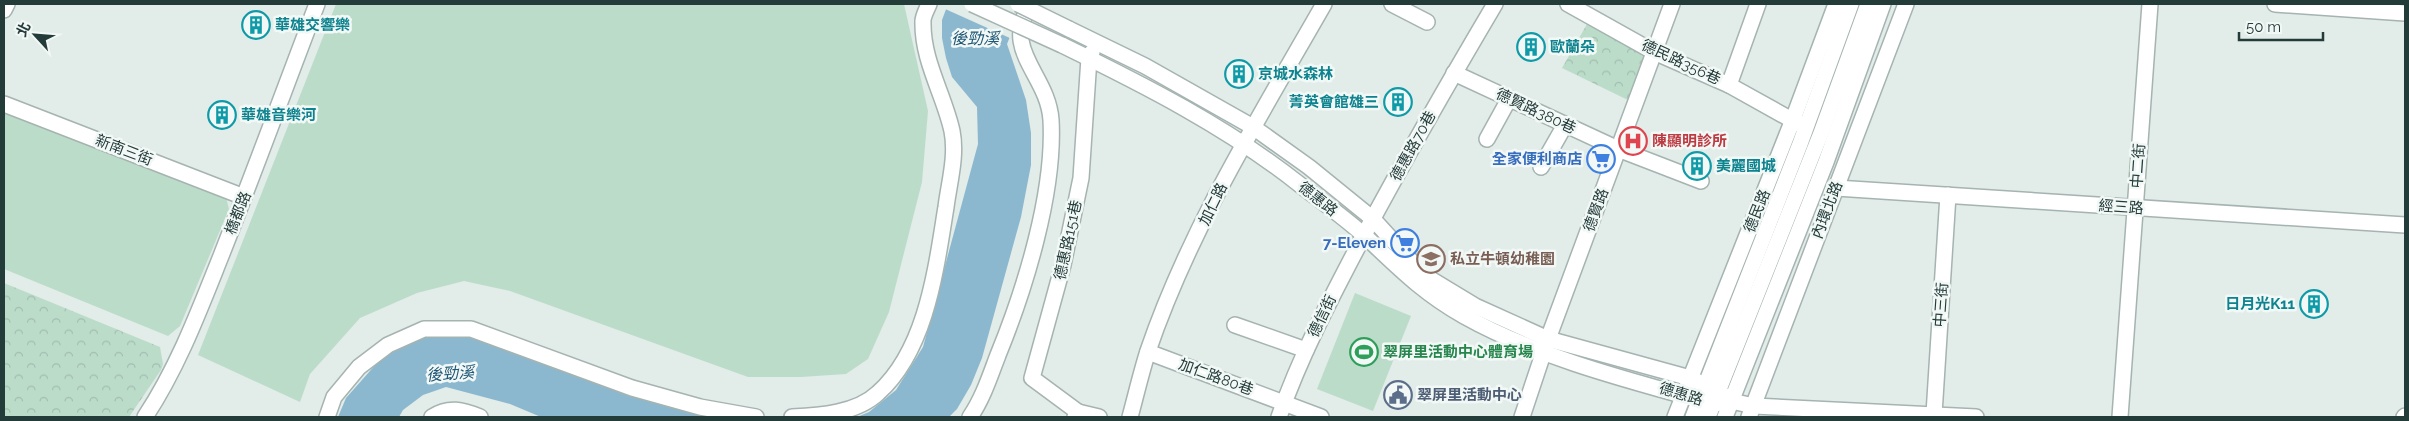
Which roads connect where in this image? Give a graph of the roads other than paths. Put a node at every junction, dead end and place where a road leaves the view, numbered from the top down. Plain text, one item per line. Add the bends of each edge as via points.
1 (6, 4) edge
2 (317, 4) edge
3 (929, 4) edge
4 (972, 4) edge
5 (1018, 4) edge
6 (1031, 4) edge
7 (1324, 4) edge
8 (1392, 4) edge
9 (1495, 4) edge
10 (1568, 4) edge
11 (1672, 4) edge
12 (1758, 4) edge
13 (1836, 4) edge
14 (1851, 4) edge
15 (1868, 4) edge
16 (1883, 4) edge
17 (1906, 4) edge
18 (2150, 4) edge
19 (2275, 4) edge
20 (2332, 6) edge
21 (4, 10) edge
22 (2405, 13) edge
23 (1427, 22) dead end
24 (1097, 43) junction
25 (1654, 52) junction
26 (1089, 58) junction
27 (1454, 73) junction
28 (1729, 85) junction
29 (1510, 99) junction
30 (4, 104) edge
31 (1799, 124) junction
32 (1565, 125) junction
33 (1253, 127) junction
34 (1828, 135) junction
35 (1487, 139) dead end
36 (1243, 143) junction
37 (1852, 144) junction
38 (1618, 149) junction
39 (1541, 168) dead end
40 (1701, 181) dead end
41 (1836, 188) junction
42 (1948, 195) junction
43 (244, 197) junction
44 (2135, 208) junction
45 (1373, 219) junction
46 (2405, 225) edge
47 (1364, 235) junction
48 (1236, 325) dead end
49 (1545, 346) junction
50 (1306, 350) junction
51 (1148, 352) junction
52 (1690, 378) junction
53 (1684, 394) junction
54 (1709, 399) edge
55 (1731, 401) junction
56 (1284, 402) junction
57 (1752, 412) edge
58 (1934, 414) junction
59 (1077, 415) edge
60 (1899, 415) edge
61 (145, 417) edge
62 (327, 417) edge
63 (432, 417) edge
64 (480, 417) edge
65 (756, 417) edge
66 (792, 417) edge
67 (970, 417) edge
68 (1099, 417) edge
69 (1130, 417) edge
70 (1279, 417) edge
71 (1321, 417) edge
72 (1522, 417) edge
73 (1675, 417) edge
74 (1693, 417) edge
75 (1725, 417) edge
76 (1976, 417) edge
77 (2120, 417) edge

1 - 21 street
2 - 43 street, 橋都路
3 - 66 street via 922,20 927,55 952,132 953,161 930,294 910,352 878,394 856,406 816,416
4 - 26 street, 德惠路, bridge
5 - 24 street, 德惠路, bridge
6 - 67 street via 1022,20 1019,39 1051,118 1048,168 1041,212 1018,298 985,389
7 - 33 street, 加仁路
8 - 23 street
9 - 27 street, 德惠路70巷
10 - 25 street, 德民路356巷
11 - 25 street, 德賢路
12 - 28 street
13 - 31 street, 德民路
14 - 31 street, 德民路
15 - 34 street, 德民路
16 - 34 street, 德民路
17 - 37 street, 內環北路
18 - 44 street, 中二街
19 - 20 street
20 - 22 street
24 - 26 street, 德惠路151巷
24 - 33 street, 德惠路 via 1145,66
25 - 28 street, 德民路356巷
25 - 38 street, 德賢路
26 - 36 street, 德惠路 via 1139,82
26 - 59 street, 德惠路151巷 via 1081,178 1063,265 1032,378
27 - 29 street, 德賢路380巷
27 - 45 street, 德惠路70巷
28 - 31 street, 德民路356巷
29 - 32 street, 德賢路380巷
29 - 35 street
30 - 43 street, 新南三街
31 - 34 street, 德民路356巷
31 - 52 street, 德民路
31 - 54 street, 德民路
32 - 38 street, 德賢路380巷
32 - 39 street
33 - 36 street, 加仁路
33 - 45 street, 德惠路 via 1310,167
34 - 37 street, 德民路356巷
34 - 54 street, 德民路
34 - 55 street, 德民路
36 - 47 street, 德惠路
36 - 51 street, 加仁路 via 1174,285
37 - 41 street, 內環北路
38 - 40 street, 德賢路380巷
38 - 49 street, 德賢路
41 - 42 street, 經三路
41 - 57 street, 內環北路
42 - 44 street, 經三路
42 - 58 street, 中三街
43 - 61 street, 橋都路 via 190,332
44 - 46 street, 經三路
44 - 77 street, 中二街
45 - 47 street, 德信街
45 - 49 street, 德惠路 via 1432,280
47 - 49 street, 德惠路 via 1424,291 1465,317
47 - 50 street, 德信街
48 - 50 street
49 - 52 street, 德惠路
49 - 53 street, 德惠路
49 - 72 street, 德賢路
50 - 56 street, 德信街
51 - 56 street, 加仁路80巷
51 - 69 street, 加仁路
52 - 53 street, 德民路
52 - 54 street, 德惠路
53 - 54 street, 德惠路
53 - 73 street, 德民路
54 - 55 street, 德惠路
54 - 74 street, 德民路
55 - 57 street
55 - 75 street, 德民路
56 - 70 street, 德信街
56 - 71 street, 加仁路80巷
57 - 60 street
58 - 60 street
58 - 76 street
59 - 68 street
62 - 65 street via 334,397 359,367 388,345 424,329 471,328 632,388 700,407
63 - 64 street via 452,409

